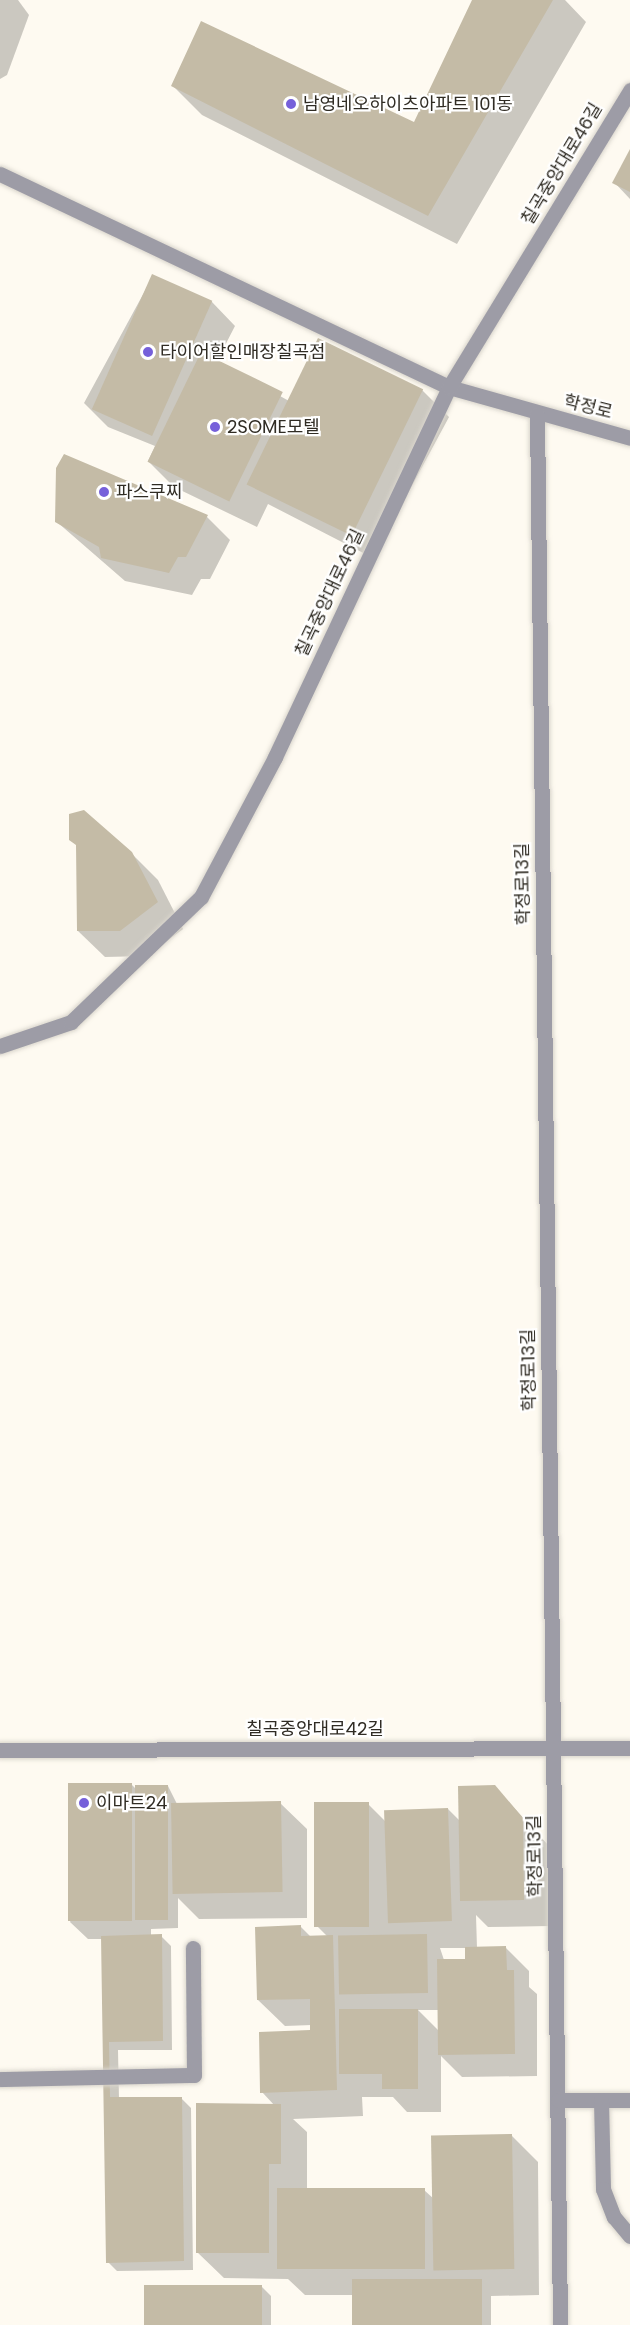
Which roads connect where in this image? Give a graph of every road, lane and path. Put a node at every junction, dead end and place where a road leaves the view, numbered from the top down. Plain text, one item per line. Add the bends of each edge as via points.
1 (630, 90) edge
2 (0, 174) edge
3 (449, 387) junction
4 (537, 414) junction
5 (630, 438) edge
6 (0, 1046) edge
7 (553, 1748) junction
8 (630, 1748) edge
9 (0, 1750) edge
10 (193, 1948) dead end
11 (0, 2079) edge
12 (558, 2100) junction
13 (601, 2100) junction
14 (630, 2100) edge
15 (630, 2236) edge
16 (560, 2325) edge

1 - 3 street, 칠곡중앙대로46길
2 - 3 street, 학정로
3 - 4 street, 학정로
3 - 6 street, 칠곡중앙대로46길 via 275,757 201,897 71,1022
4 - 5 street, 학정로
4 - 7 street, 학정로13길
7 - 8 street, 칠곡중앙대로42길
7 - 9 street, 칠곡중앙대로42길
7 - 12 street, 학정로13길
10 - 11 street via 194,2075
12 - 13 street
12 - 16 street, 학정로13길
13 - 14 street
13 - 15 street via 603,2189 614,2217

